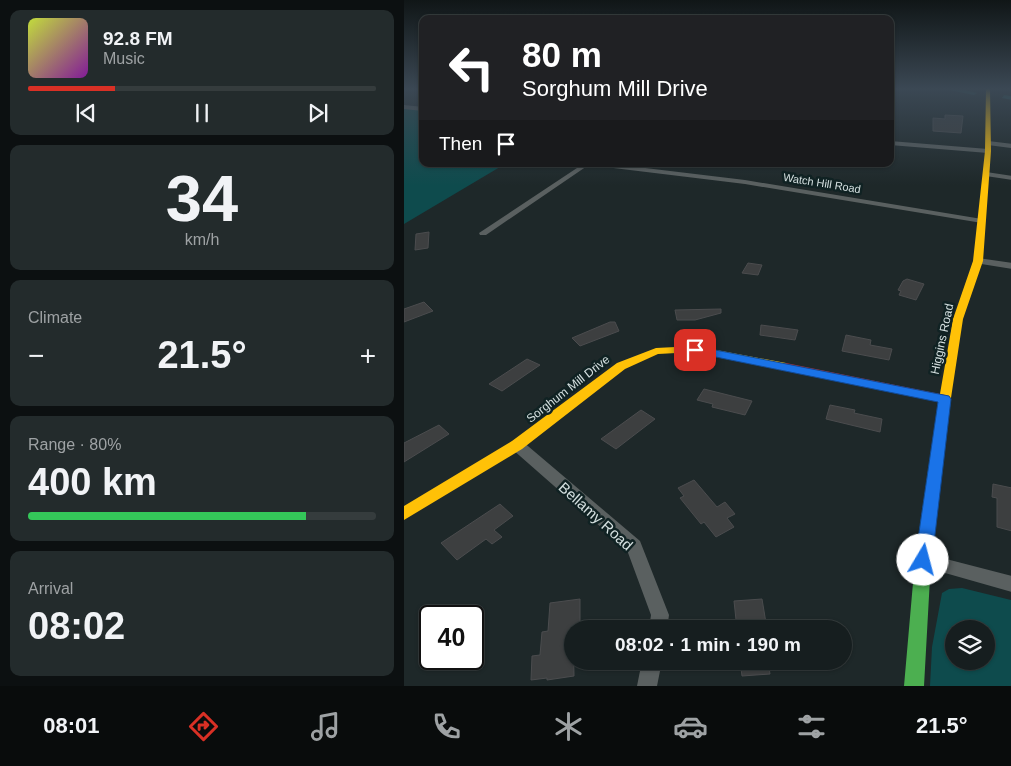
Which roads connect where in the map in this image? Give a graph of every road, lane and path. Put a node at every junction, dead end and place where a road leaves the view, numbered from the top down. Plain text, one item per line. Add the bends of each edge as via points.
1 (988, 121) edge
2 (894, 143) edge
3 (1011, 146) edge
4 (988, 147) junction
5 (582, 167) edge
6 (622, 167) edge
7 (986, 174) junction
8 (1011, 178) edge
9 (982, 221) junction
10 (483, 233) dead end
11 (978, 261) junction
12 (1011, 266) edge
13 (945, 399) junction
14 (517, 446) junction
15 (404, 514) edge
16 (923, 560) junction
17 (1011, 584) edge
18 (659, 620) edge
19 (650, 670) edge
20 (647, 686) edge
21 (914, 686) edge

1 - 4 street, Higgins Road
2 - 4 street
3 - 4 lane
4 - 7 street, Higgins Road
5 - 10 street
6 - 9 street, Watch Hill Road via 745,182
7 - 8 lane
7 - 9 street, Higgins Road
9 - 11 street, Higgins Road
11 - 12 street
11 - 13 street, Higgins Road via 958,319
13 - 14 street, Sorghum Mill Drive via 695,350 656,350 621,366
13 - 16 street, Higgins Road
14 - 15 street, Sorghum Mill Drive
14 - 18 street, Bellamy Road via 634,546
16 - 17 street
16 - 21 street, Higgins Road
19 - 20 street

